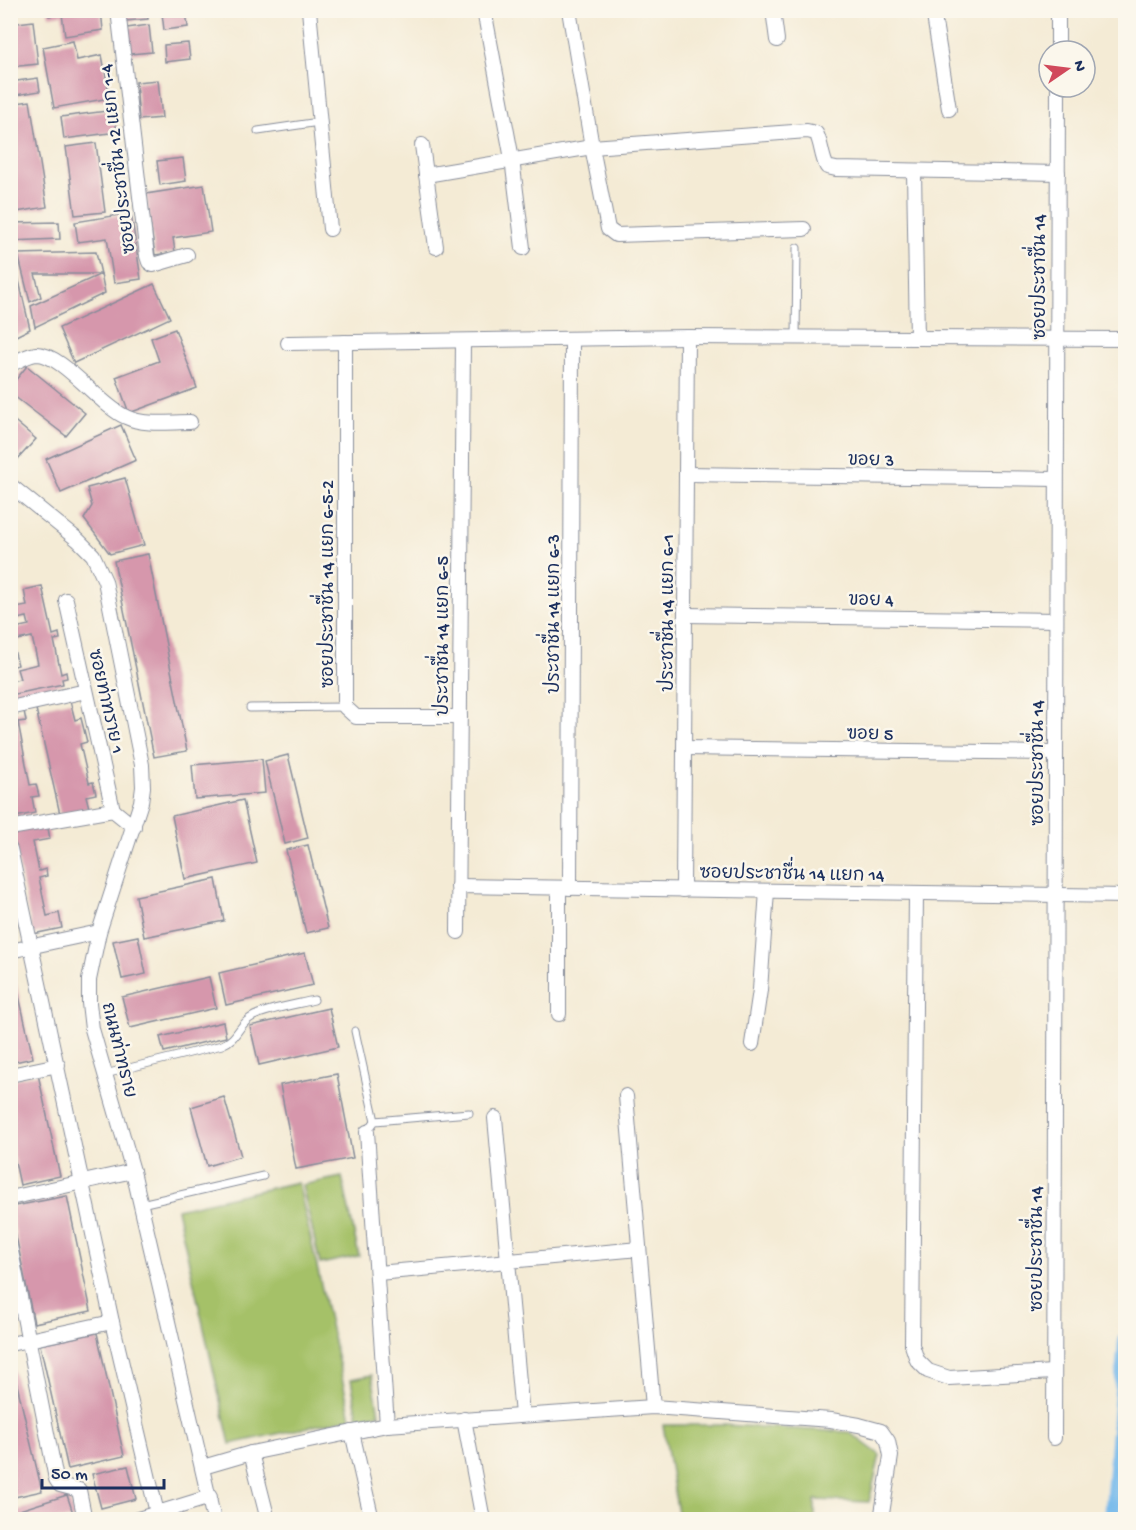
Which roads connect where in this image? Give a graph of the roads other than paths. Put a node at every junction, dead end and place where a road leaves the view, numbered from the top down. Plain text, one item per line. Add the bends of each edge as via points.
1 (118, 10) edge
2 (309, 10) edge
3 (484, 10) edge
4 (569, 10) edge
5 (773, 10) edge
6 (933, 10) edge
7 (1058, 10) edge
8 (1058, 39) edge
9 (777, 40) dead end
10 (1058, 99) edge
11 (949, 109) dead end
12 (320, 122) junction
13 (258, 131) dead end
14 (422, 145) dead end
15 (592, 147) junction
16 (512, 159) junction
17 (914, 172) junction
18 (1058, 173) junction
19 (426, 175) junction
20 (330, 229) dead end
21 (804, 229) dead end
22 (436, 247) dead end
23 (523, 248) dead end
24 (797, 248) dead end
25 (188, 255) dead end
26 (687, 337) junction
27 (796, 338) junction
28 (917, 338) junction
29 (1057, 338) junction
30 (572, 339) junction
31 (1125, 339) edge
32 (462, 340) junction
33 (345, 342) junction
34 (288, 343) dead end
35 (10, 365) edge
36 (190, 422) dead end
37 (686, 474) junction
38 (1056, 479) junction
39 (10, 485) edge
40 (66, 600) dead end
41 (685, 615) junction
42 (1056, 620) junction
43 (86, 691) junction
44 (345, 707) junction
45 (10, 708) edge
46 (250, 708) dead end
47 (460, 717) junction
48 (684, 748) junction
49 (1055, 753) junction
50 (113, 810) junction
51 (134, 826) junction
52 (10, 828) edge
53 (10, 849) edge
54 (458, 886) junction
55 (565, 888) junction
56 (683, 890) junction
57 (767, 891) junction
58 (916, 893) junction
59 (1055, 895) junction
60 (1125, 896) edge
61 (99, 932) junction
62 (458, 932) dead end
63 (32, 946) junction
64 (10, 951) edge
65 (314, 999) dead end
66 (559, 1014) dead end
67 (355, 1031) dead end
68 (752, 1044) dead end
69 (57, 1065) junction
70 (105, 1074) junction
71 (10, 1075) edge
72 (626, 1096) dead end
73 (469, 1113) dead end
74 (495, 1118) dead end
75 (371, 1126) junction
76 (133, 1171) junction
77 (263, 1176) dead end
78 (83, 1182) junction
79 (10, 1198) edge
80 (141, 1204) junction
81 (10, 1245) edge
82 (639, 1249) junction
83 (508, 1262) junction
84 (378, 1273) junction
85 (112, 1322) junction
86 (29, 1340) junction
87 (10, 1344) edge
88 (1053, 1372) junction
89 (653, 1407) junction
90 (522, 1416) junction
91 (464, 1419) junction
92 (387, 1425) junction
93 (352, 1432) junction
94 (1054, 1438) dead end
95 (251, 1454) junction
96 (203, 1467) junction
97 (210, 1497) junction
98 (157, 1513) junction
99 (85, 1520) edge
100 (135, 1520) edge
101 (214, 1520) edge
102 (268, 1520) edge
103 (372, 1520) edge
104 (483, 1520) edge
105 (881, 1520) edge

1 - 25 street, ซอยประชาชื่น 12 แยก 1-4 via 147,256 153,265
2 - 12 street
3 - 16 street
4 - 15 street
5 - 9 street
6 - 11 street
7 - 8 street
10 - 18 street, ซอยประชาชื่น 14
12 - 13 lane
12 - 20 street
14 - 19 street
15 - 16 street
15 - 17 street via 807,131 816,132 821,141 827,167
15 - 21 street via 605,220 616,235
16 - 19 street
16 - 23 street
17 - 18 street
17 - 28 street
18 - 29 street, ซอยประชาชื่น 14
19 - 22 street
24 - 27 lane
26 - 27 street
26 - 30 street
26 - 37 street, ประชาชื่น 14 แยก 6-1
27 - 28 street
28 - 29 street
29 - 31 street
29 - 38 street, ซอยประชาชื่น 14
30 - 32 street
30 - 55 street, ประชาชื่น 14 แยก 6-3
32 - 33 street
32 - 47 street, ประชาชื่น 14 แยก 6-5
33 - 34 street
33 - 44 street, ซอยประชาชื่น 14 แยก 6-5-2
35 - 36 street via 34,354 44,355 56,360 124,417 140,422
37 - 38 street, ขอย 3
37 - 41 street, ประชาชื่น 14 แยก 6-1
38 - 42 street, ซอยประชาชื่น 14
39 - 51 street, ถนนท่าทราย via 93,555 105,581 142,765 143,787
40 - 43 street, ซอยท่าทราย 1
41 - 42 street, ขอย 4
41 - 48 street, ประชาชื่น 14 แยก 6-1
42 - 49 street, ซอยประชาชื่น 14
43 - 45 street
43 - 50 street, ซอยท่าทราย 1
44 - 46 lane
44 - 47 street, ซอยประชาชื่น 14 แยก 6-5-2 via 356,717
47 - 54 street, ประชาชื่น 14 แยก 6-5
48 - 49 street, ฃอย 5
48 - 56 street, ประชาชื่น 14 แยก 6-1
49 - 59 street, ซอยประชาชื่น 14
50 - 51 street
50 - 52 street
51 - 61 street, ถนนท่าทราย
53 - 63 street
54 - 55 street, ซอยประชาชื่น 14 แยก 14
54 - 62 street, ประชาชื่น 14 แยก 6-5
55 - 56 street, ซอยประชาชื่น 14 แยก 14
55 - 66 street, ประชาชื่น 14 แยก 6-3
56 - 57 street, ซอยประชาชื่น 14 แยก 14
57 - 58 street, ซอยประชาชื่น 14 แยก 14
57 - 68 street
58 - 59 street, ซอยประชาชื่น 14 แยก 14
58 - 88 street via 912,1345 917,1360 928,1371 949,1378
59 - 60 street, ซอยประชาชื่น 14 แยก 14
59 - 88 street, ซอยประชาชื่น 14
61 - 63 street
61 - 70 street, ถนนท่าทราย via 89,980 89,1003
63 - 64 street
63 - 69 street
65 - 70 lane via 256,1015 232,1041 222,1045
67 - 75 lane
69 - 71 street
69 - 78 street
70 - 76 street, ถนนท่าทราย
72 - 82 street
73 - 75 lane
74 - 83 street
75 - 84 street
76 - 78 street
76 - 80 street, ถนนท่าทราย
77 - 80 lane
78 - 79 street
78 - 85 street
80 - 96 street, ถนนท่าทราย
81 - 86 street
82 - 83 street
82 - 89 street
83 - 84 street
83 - 90 street
84 - 92 street
85 - 86 street
85 - 98 street
86 - 87 street
86 - 99 street via 56,1479 60,1485 79,1490
88 - 94 street, ซอยประชาชื่น 14
89 - 90 street
89 - 105 street via 831,1420 881,1431 891,1456
90 - 91 street
91 - 92 street
91 - 104 street
92 - 93 street
93 - 95 street
93 - 103 street
95 - 96 street
95 - 102 street
96 - 97 street, ถนนท่าทราย
97 - 98 street
97 - 101 street, ถนนท่าทราย
98 - 100 street

